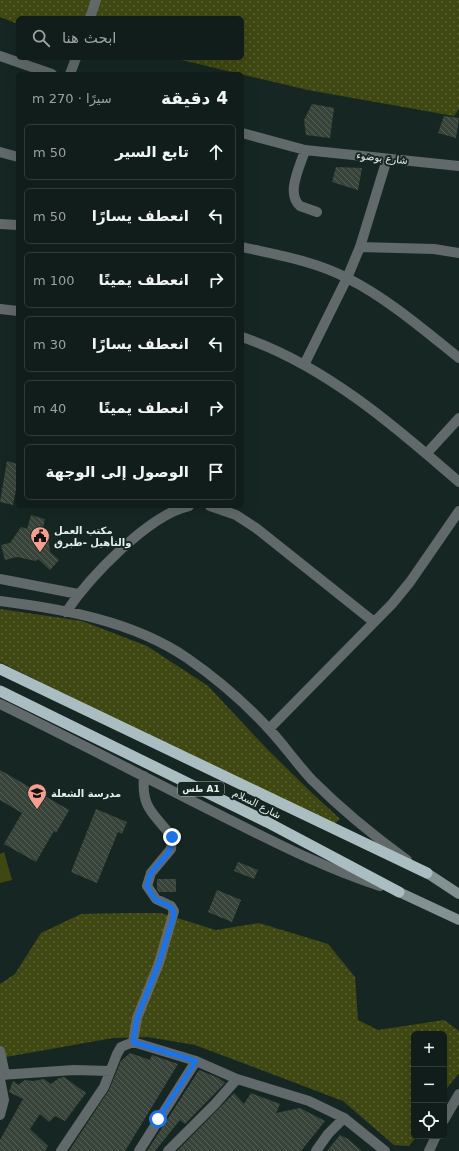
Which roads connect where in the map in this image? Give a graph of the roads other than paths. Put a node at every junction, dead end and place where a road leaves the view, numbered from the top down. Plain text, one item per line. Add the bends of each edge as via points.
1 (96, 0) edge
2 (91, 16) edge
3 (0, 56) edge
4 (75, 60) edge
5 (46, 72) edge
6 (71, 72) edge
7 (244, 135) edge
8 (305, 150) junction
9 (0, 152) edge
10 (16, 156) edge
11 (387, 159) junction
12 (459, 166) edge
13 (317, 212) dead end
14 (0, 224) edge
15 (16, 225) edge
16 (360, 246) junction
17 (244, 247) edge
18 (459, 253) edge
19 (347, 278) junction
20 (0, 309) edge
21 (16, 311) edge
22 (244, 338) edge
23 (459, 358) edge
24 (304, 365) junction
25 (459, 418) edge
26 (427, 453) junction
27 (459, 482) edge
28 (181, 508) edge
29 (216, 508) edge
30 (459, 511) edge
31 (0, 579) edge
32 (78, 594) junction
33 (0, 601) edge
34 (66, 612) junction
35 (374, 622) junction
36 (0, 669) edge
37 (0, 691) edge
38 (0, 704) edge
39 (269, 729) junction
40 (144, 776) junction
41 (427, 873) junction
42 (399, 892) junction
43 (459, 894) edge
44 (459, 920) edge
45 (133, 1042) junction
46 (0, 1051) edge
47 (196, 1061) junction
48 (110, 1071) junction
49 (2, 1076) edge
50 (237, 1079) junction
51 (459, 1094) edge
52 (0, 1115) edge
53 (447, 1115) edge
54 (344, 1118) junction
55 (435, 1139) edge
56 (61, 1151) edge
57 (138, 1151) edge
58 (168, 1151) edge
59 (316, 1151) edge
60 (385, 1151) edge
61 (429, 1151) edge

1 - 2 street
3 - 5 street
4 - 6 street
7 - 8 street, شارع بوضوء
8 - 11 street, شارع بوضوء
8 - 13 street via 293,196 300,206
9 - 10 street
11 - 12 street, شارع بوضوء
11 - 16 street
14 - 15 street
16 - 18 street via 434,249
16 - 19 street
17 - 19 street via 285,256
19 - 23 street via 423,329
19 - 24 street
20 - 21 street
22 - 24 street
24 - 26 street via 357,399
25 - 26 street
26 - 27 street
28 - 32 street via 158,520 107,564
29 - 35 street via 236,515 256,528
30 - 35 street via 405,587
31 - 32 street
32 - 34 street
33 - 34 street
34 - 39 street via 106,620 148,637 186,657 224,686
35 - 39 street
36 - 41 highway, شارع السلام
37 - 42 highway, شارع السلام / طس A1 via 267,822
38 - 40 street
39 - 41 street via 312,780 346,811 386,845
40 - 42 street via 306,858
40 - 45 street via 143,797 147,806 172,837 171,849 151,874 147,886 156,900 171,906 174,911 159,963 137,1018
41 - 43 main road, شارع السلام
42 - 44 main road, شارع السلام
45 - 47 street
45 - 48 street via 121,1047
46 - 49 street
47 - 50 street
47 - 57 street
48 - 49 street via 74,1070
48 - 56 street via 104,1087
49 - 52 street via 4,1100
50 - 54 street via 310,1101
50 - 58 street via 216,1104
51 - 53 street
54 - 59 street
54 - 60 street
55 - 61 street

